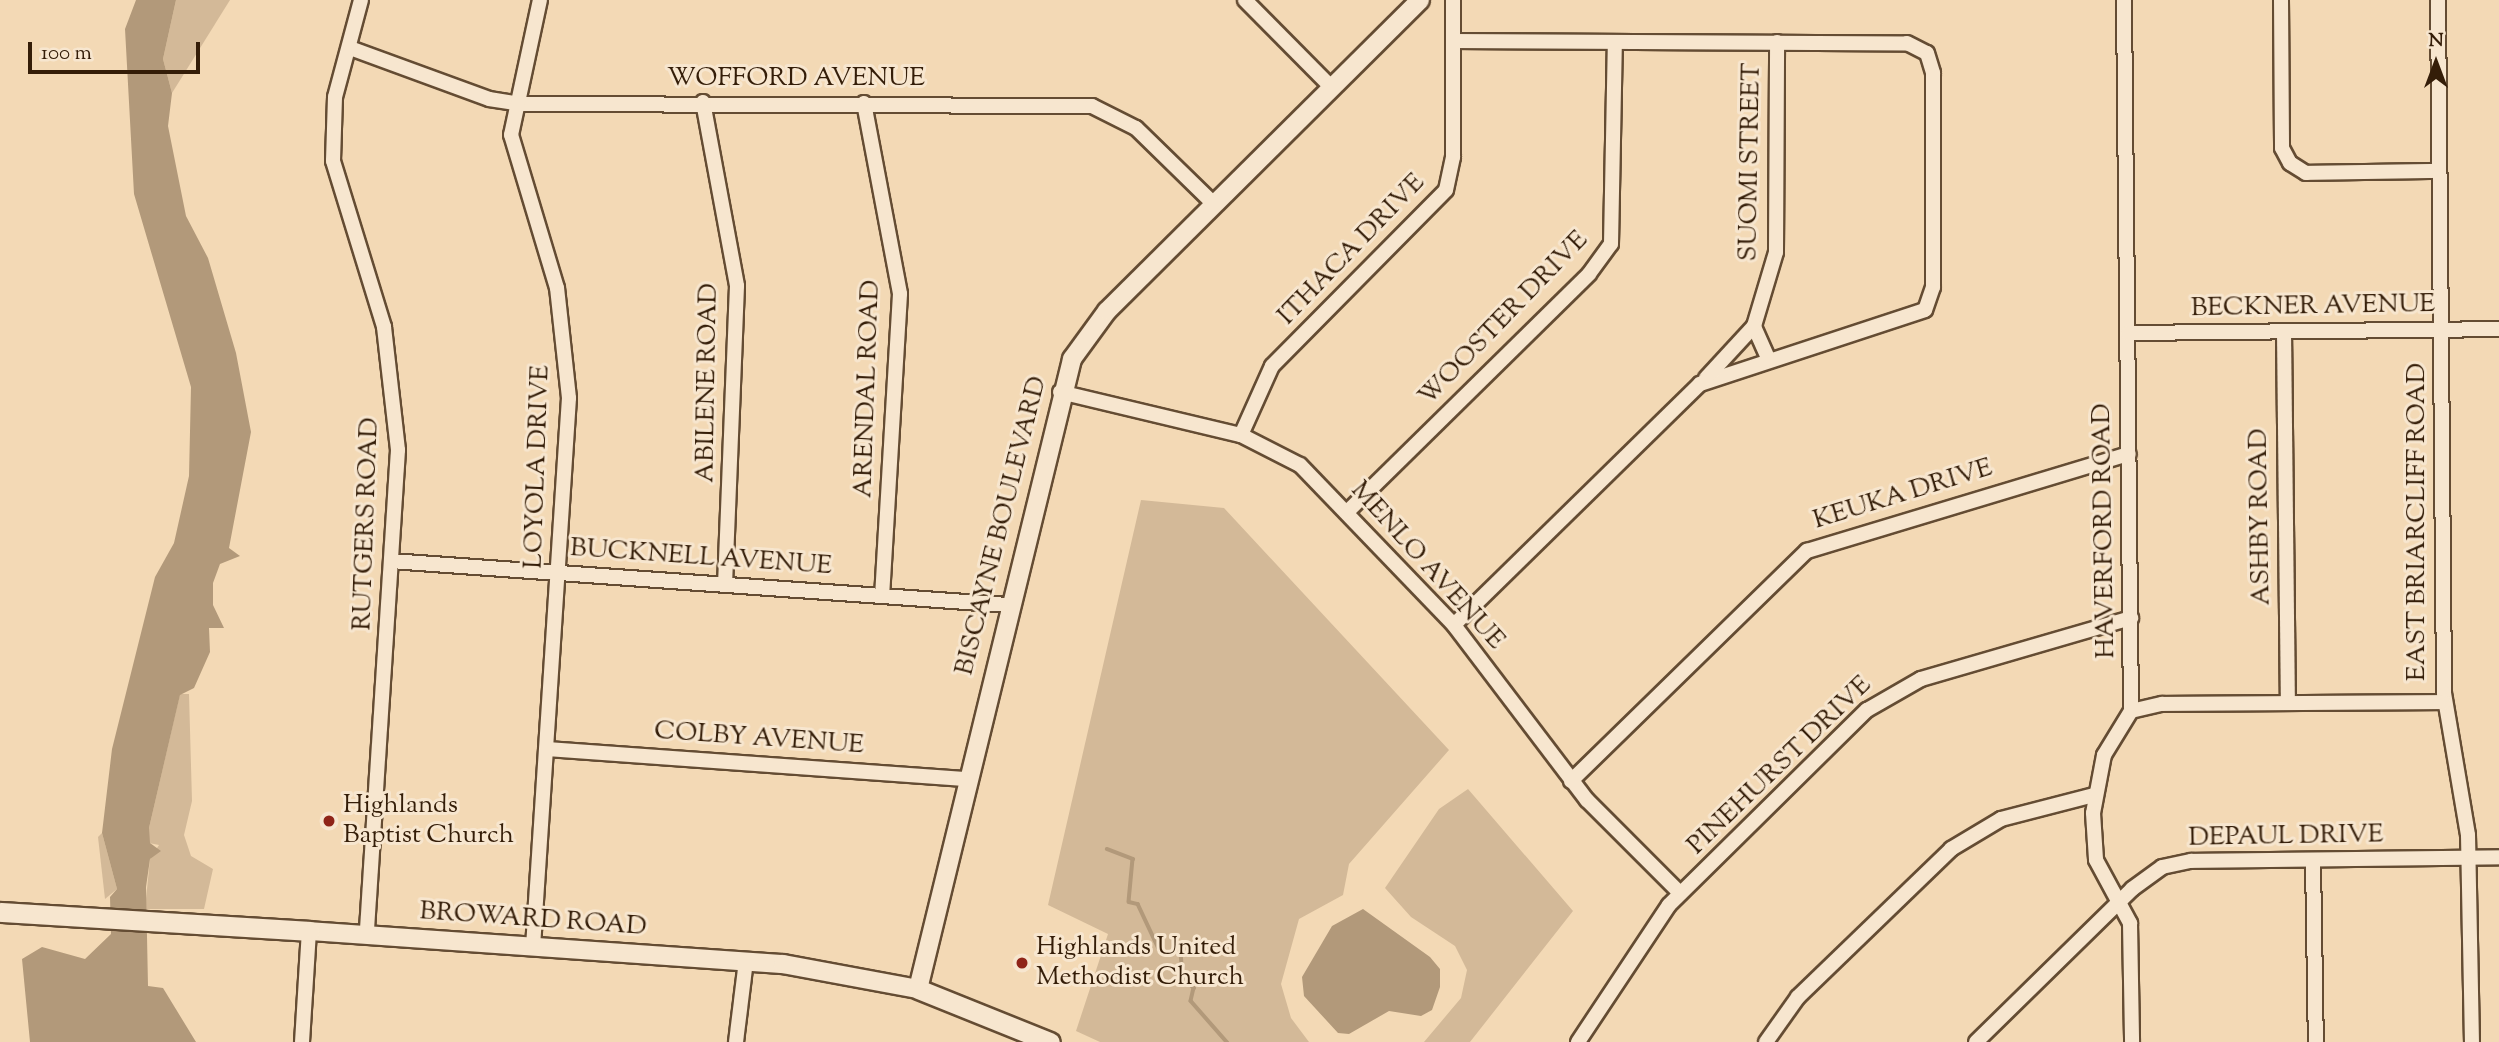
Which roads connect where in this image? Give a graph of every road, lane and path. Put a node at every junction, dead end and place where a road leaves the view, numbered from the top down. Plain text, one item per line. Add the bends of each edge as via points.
1 (361, 0) edge
2 (540, 0) edge
3 (1245, 0) edge
4 (1420, 0) edge
5 (1453, 0) edge
6 (2124, 0) edge
7 (2281, 0) edge
8 (2438, 0) edge
9 (1453, 41) junction
10 (1615, 42) junction
11 (1777, 42) junction
12 (350, 48) junction
13 (1331, 87) junction
14 (703, 102) junction
15 (864, 103) junction
16 (519, 104) junction
17 (2439, 171) junction
18 (1214, 204) junction
19 (1754, 326) junction
20 (2499, 329) edge
21 (2441, 330) junction
22 (2284, 331) junction
23 (2128, 333) junction
24 (1768, 358) junction
25 (1700, 384) junction
26 (1060, 392) junction
27 (1241, 435) junction
28 (2129, 454) junction
29 (1347, 512) junction
30 (391, 561) junction
31 (559, 572) junction
32 (725, 583) junction
33 (882, 595) junction
34 (1008, 605) junction
35 (2131, 618) junction
36 (1454, 625) junction
37 (2288, 702) junction
38 (2444, 702) junction
39 (2131, 711) junction
40 (547, 749) junction
41 (968, 779) junction
42 (1572, 780) junction
43 (2094, 795) junction
44 (2499, 857) edge
45 (2469, 858) junction
46 (2313, 860) junction
47 (1680, 893) junction
48 (2121, 899) junction
49 (0, 912) edge
50 (309, 931) junction
51 (367, 935) junction
52 (533, 947) junction
53 (746, 961) junction
54 (918, 989) junction
55 (302, 1042) edge
56 (736, 1042) edge
57 (1050, 1042) edge
58 (1578, 1042) edge
59 (1766, 1042) edge
60 (1976, 1042) edge
61 (2132, 1042) edge
62 (2316, 1042) edge
63 (2472, 1042) edge

1 - 12 street, RUTGERS ROAD
2 - 16 street, LOYOLA DRIVE
3 - 13 street
4 - 13 street, BISCAYNE BOULEVARD
5 - 9 street, ITHACA DRIVE
6 - 23 street, HAVERFORD ROAD
7 - 17 street via 2282,148 2290,163 2306,173
8 - 17 street, EAST BRIARCLIFF ROAD
9 - 10 street
9 - 27 street, ITHACA DRIVE via 1453,157 1447,190 1272,366
10 - 11 street
10 - 29 street, WOOSTER DRIVE via 1611,244 1589,274
11 - 19 street, SUOMI STREET via 1776,252
11 - 24 street via 1907,43 1927,53 1933,73 1929,304 1917,316
12 - 16 street, WOFFORD AVENUE via 489,99
12 - 30 street, RUTGERS ROAD via 332,117 333,161 392,363 398,450
13 - 18 street, BISCAYNE BOULEVARD
14 - 15 street, WOFFORD AVENUE
14 - 16 street, WOFFORD AVENUE
14 - 32 street, ABILENE ROAD via 737,286
15 - 18 street, WOFFORD AVENUE via 1092,106 1136,128
15 - 33 street, ARENDAL ROAD via 900,294
16 - 31 street, LOYOLA DRIVE via 511,135 549,253 567,359
17 - 21 street, EAST BRIARCLIFF ROAD
18 - 26 street, BISCAYNE BOULEVARD via 1093,327
19 - 24 street
19 - 25 street
20 - 21 street, BECKNER AVENUE
21 - 22 street, BECKNER AVENUE
21 - 38 street, EAST BRIARCLIFF ROAD
22 - 23 street, BECKNER AVENUE
22 - 37 street, ASHBY ROAD
23 - 28 street, HAVERFORD ROAD
24 - 25 street
25 - 36 street
26 - 27 street, MENLO AVENUE
26 - 34 street, BISCAYNE BOULEVARD
27 - 29 street, MENLO AVENUE via 1284,453
28 - 35 street, HAVERFORD ROAD
28 - 42 street, KEUKA DRIVE via 1807,551
29 - 36 street, MENLO AVENUE
30 - 31 street, BUCKNELL AVENUE
30 - 51 street, RUTGERS ROAD
31 - 32 street, BUCKNELL AVENUE
31 - 40 street, LOYOLA DRIVE
32 - 33 street, BUCKNELL AVENUE
33 - 34 street, BUCKNELL AVENUE
34 - 41 street, BISCAYNE BOULEVARD
35 - 39 street, HAVERFORD ROAD
35 - 47 street, PINEHURST DRIVE via 1900,688 1867,710
36 - 42 street, MENLO AVENUE
37 - 38 street
37 - 39 street via 2162,704
38 - 45 street, EAST BRIARCLIFF ROAD
39 - 43 street via 2104,755
40 - 41 street, COLBY AVENUE
40 - 52 street, LOYOLA DRIVE
41 - 54 street, BISCAYNE BOULEVARD
42 - 47 street, MENLO AVENUE
43 - 48 street via 2096,860
43 - 59 street via 2001,820 1951,849 1801,994
44 - 45 street, DEPAUL DRIVE
45 - 46 street, DEPAUL DRIVE
45 - 63 street, EAST BRIARCLIFF ROAD
46 - 48 street, DEPAUL DRIVE via 2183,862 2148,875
46 - 62 street
47 - 58 street, PINEHURST DRIVE
48 - 60 street, DEPAUL DRIVE
48 - 61 street via 2130,923
49 - 50 main road, BROWARD ROAD
50 - 51 street, BROWARD ROAD
50 - 55 street
51 - 52 street, BROWARD ROAD
52 - 53 street, BROWARD ROAD
53 - 54 street, BROWARD ROAD via 821,968
53 - 56 street
54 - 57 main road, BROWARD ROAD

